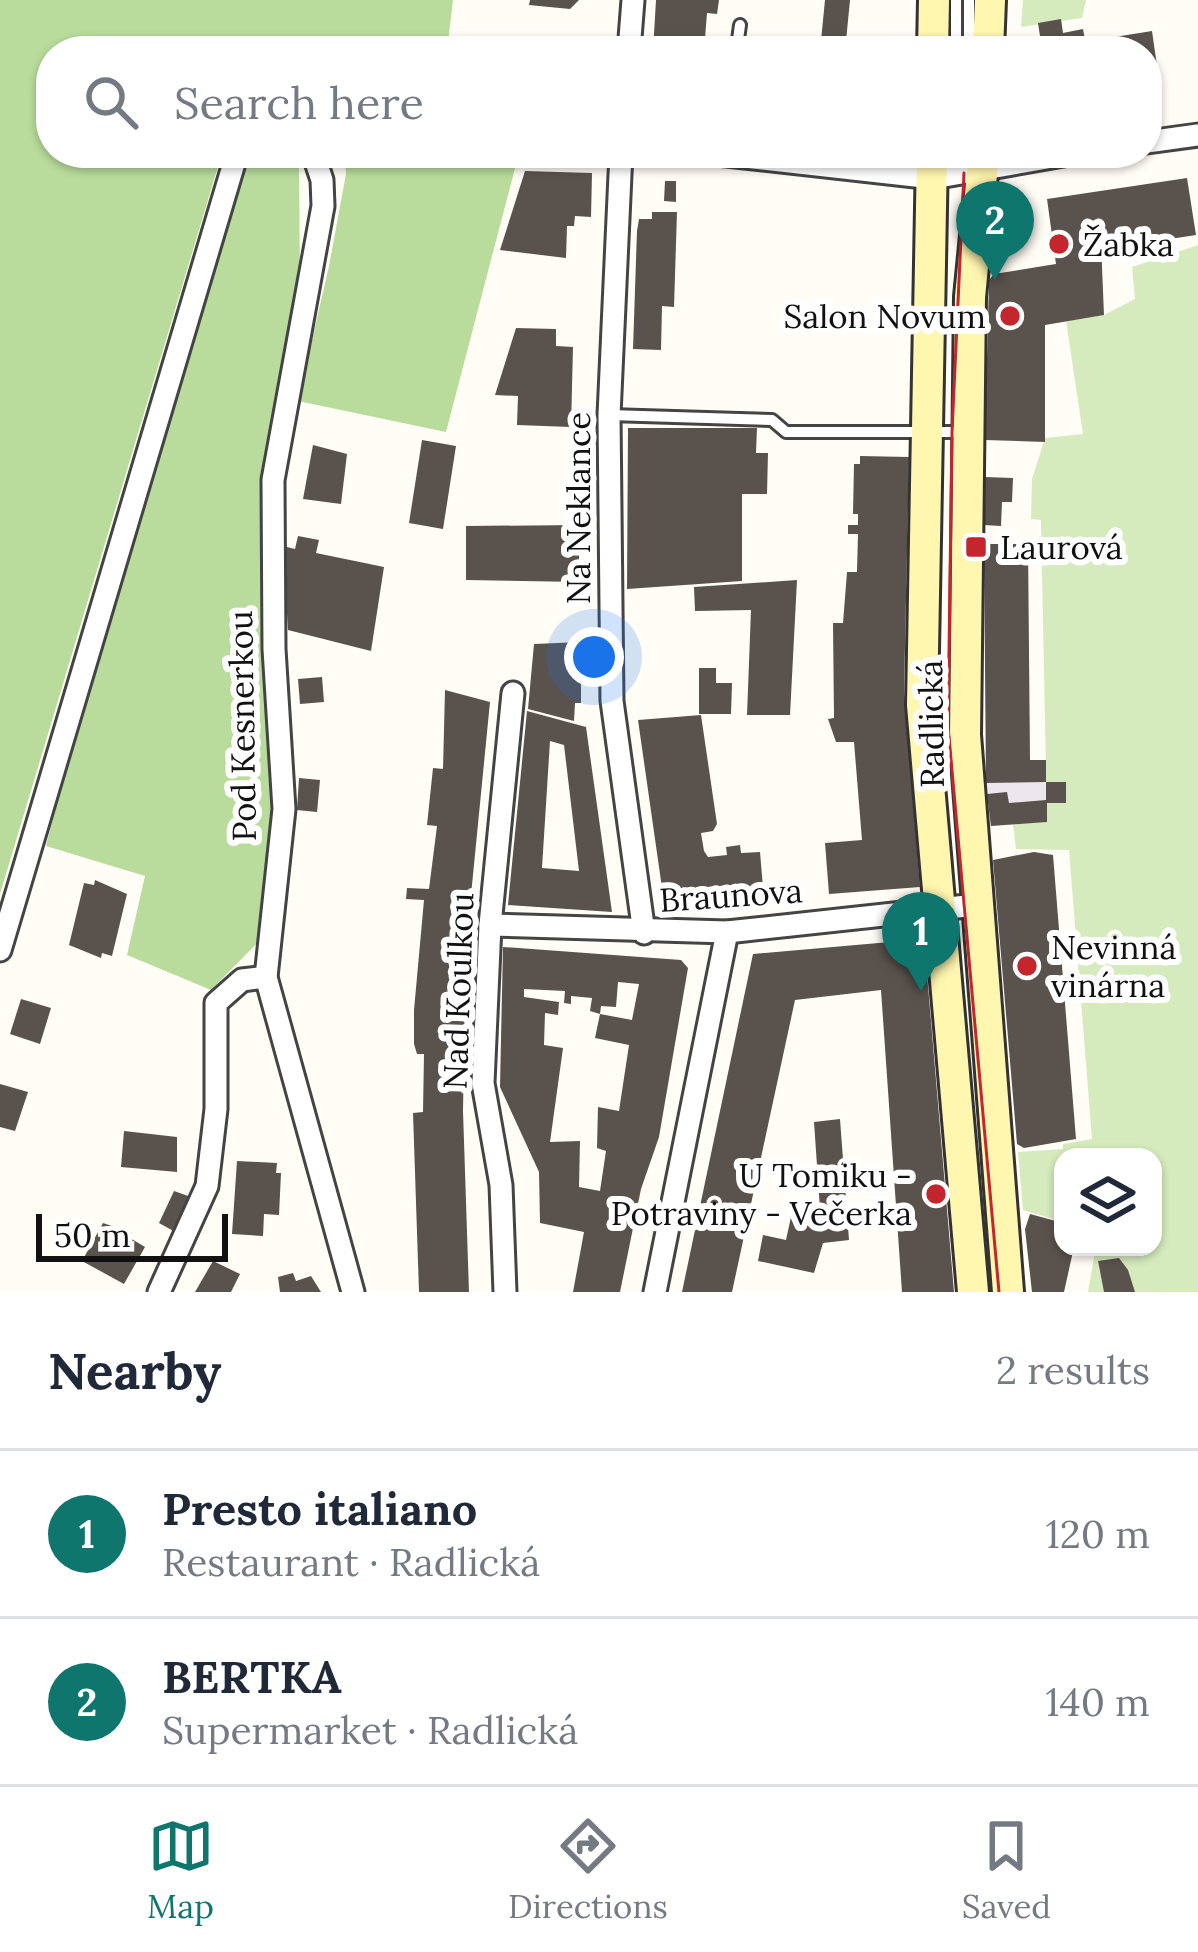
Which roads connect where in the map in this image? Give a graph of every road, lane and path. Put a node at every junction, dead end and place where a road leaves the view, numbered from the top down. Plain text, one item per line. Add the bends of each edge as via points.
1 (633, 0) edge
2 (934, 0) edge
3 (956, 0) edge
4 (969, 0) edge
5 (990, 0) edge
6 (740, 25) dead end
7 (630, 36) edge
8 (738, 36) edge
9 (933, 36) edge
10 (956, 36) edge
11 (968, 36) edge
12 (989, 36) edge
13 (1198, 135) edge
14 (1162, 140) edge
15 (233, 168) edge
16 (318, 168) edge
17 (620, 168) edge
18 (957, 168) edge
19 (958, 168) edge
20 (609, 415) junction
21 (968, 432) junction
22 (927, 433) junction
23 (512, 692) dead end
24 (976, 905) junction
25 (937, 910) junction
26 (490, 926) junction
27 (727, 932) junction
28 (644, 933) junction
29 (0, 950) edge
30 (266, 977) junction
31 (159, 1292) edge
32 (353, 1292) edge
33 (505, 1292) edge
34 (656, 1292) edge
35 (973, 1292) edge
36 (1008, 1292) edge

1 - 7 street
2 - 9 main road
3 - 10 lane
4 - 11 lane
5 - 12 main road
6 - 8 lane
13 - 14 street
15 - 29 street
16 - 30 street, Pod Kesnerkou via 322,206 272,480 284,809
17 - 20 street, Na Neklance
18 - 22 main road, Radlická
19 - 21 main road, Radlická via 970,297
20 - 22 lane via 772,420 786,432
20 - 28 street, Na Neklance via 612,701
21 - 22 lane
21 - 24 main road, Radlická via 965,735
22 - 25 main road, Radlická via 922,705
23 - 26 street, Nad Koulkou
24 - 25 street, Braunova
24 - 36 main road, Radlická
25 - 27 street, Braunova
25 - 35 main road, Radlická
26 - 28 street, Braunova
26 - 33 street, Nad Koulkou via 483,1083 500,1185
27 - 28 street, Braunova
27 - 34 street
30 - 31 street via 242,980 216,1004 207,1186
30 - 32 street, Pod Kesnerkou

